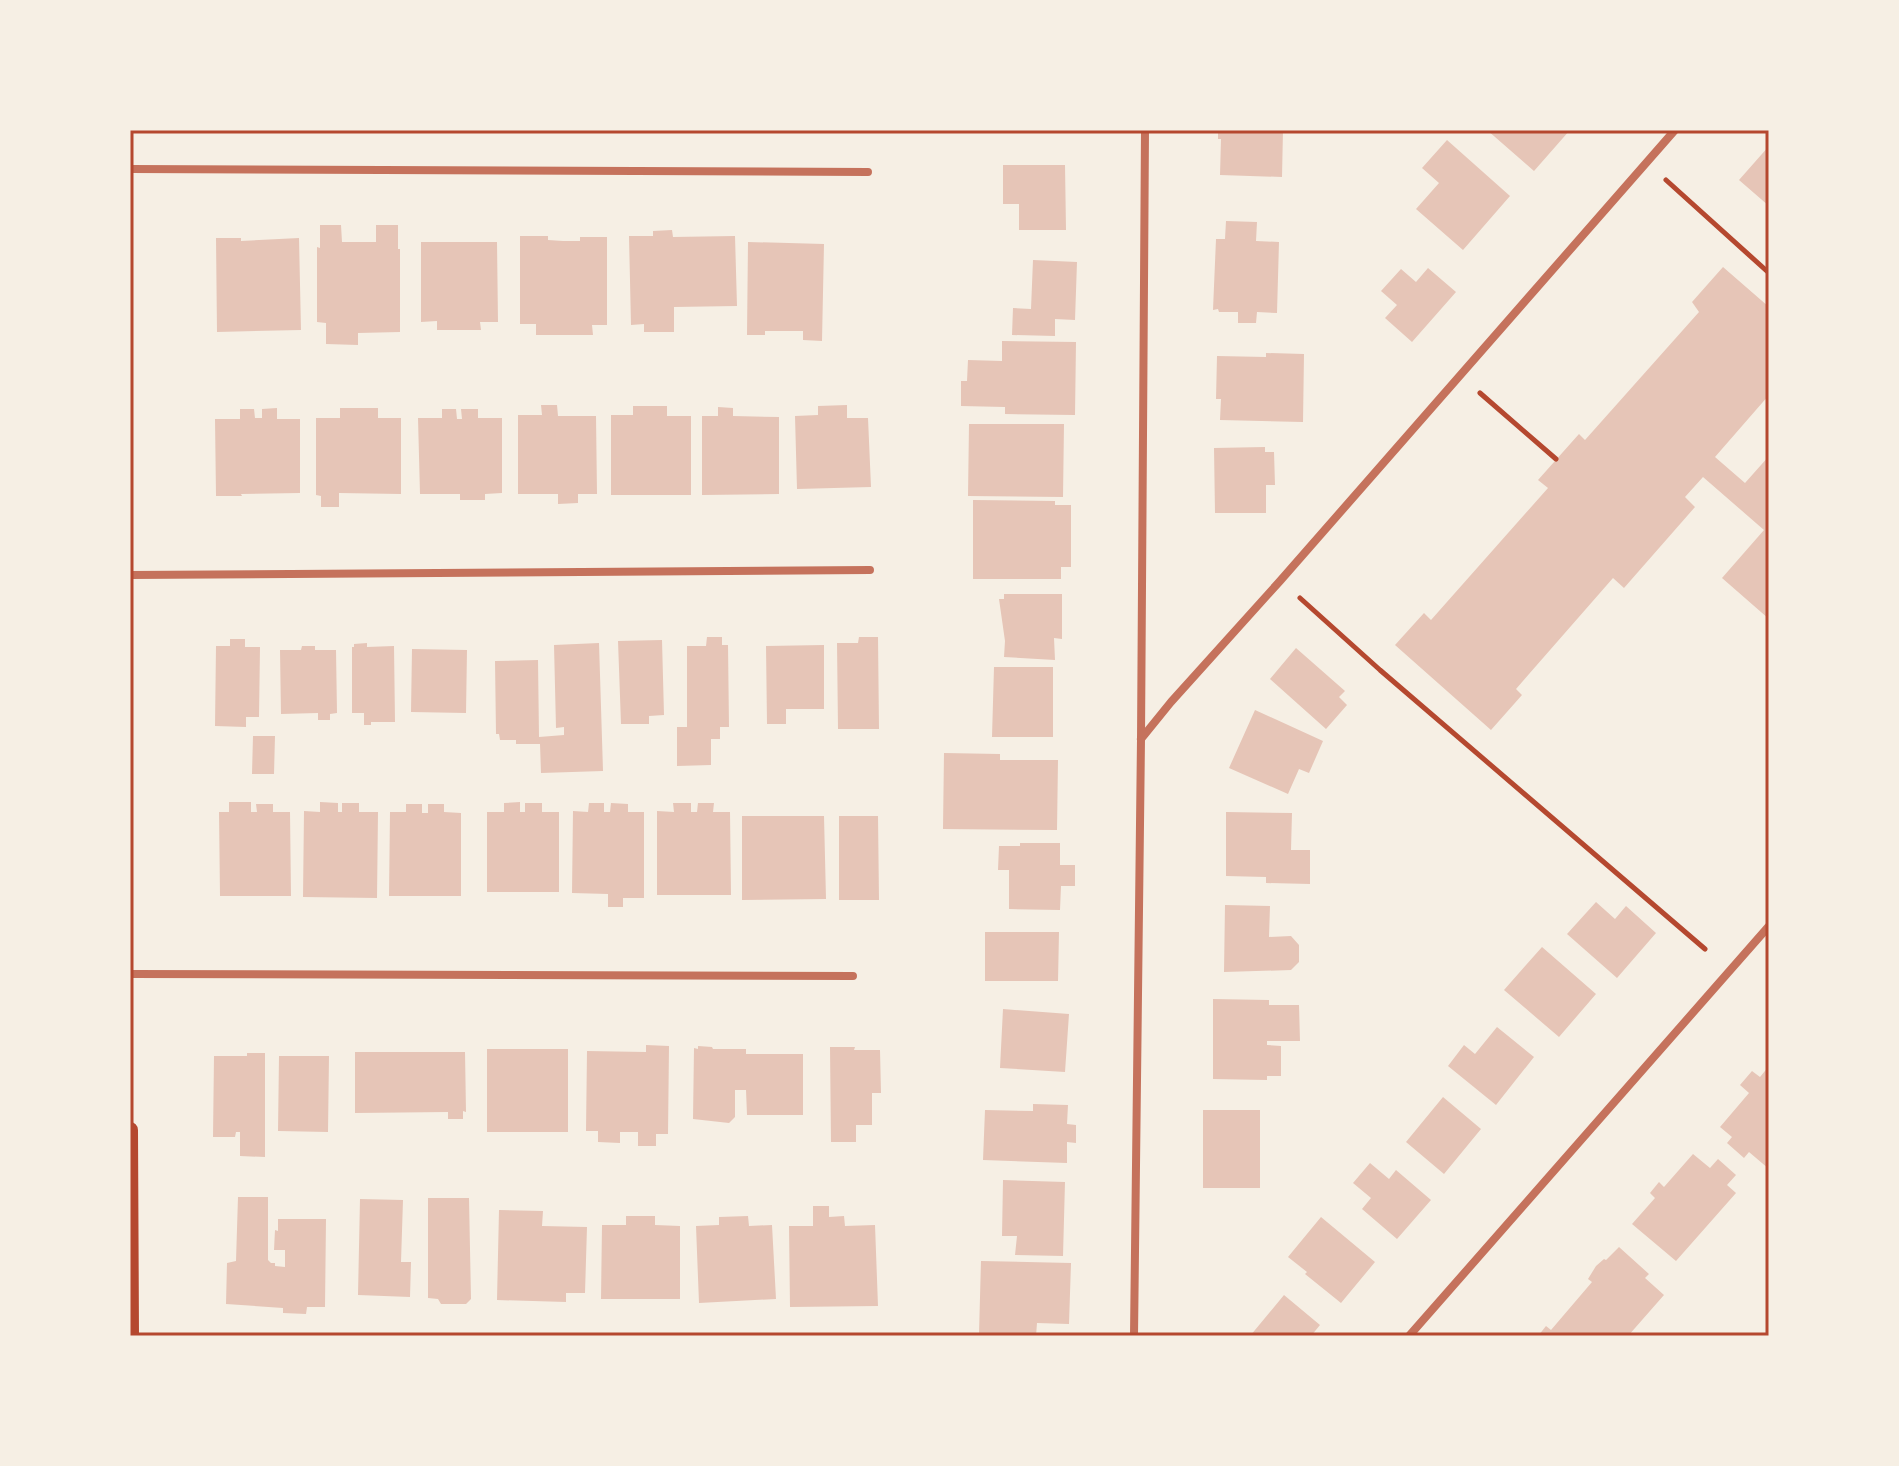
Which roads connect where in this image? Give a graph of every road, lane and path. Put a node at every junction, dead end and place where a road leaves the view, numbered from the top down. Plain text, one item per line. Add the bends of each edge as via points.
1 (1145, 130) edge
2 (1675, 130) edge
3 (130, 169) edge
4 (868, 172) dead end
5 (1666, 180) dead end
6 (1769, 273) edge
7 (1480, 393) dead end
8 (1556, 459) dead end
9 (870, 570) dead end
10 (130, 575) edge
11 (1300, 598) dead end
12 (1141, 739) junction
13 (1769, 926) edge
14 (1705, 949) dead end
15 (130, 974) edge
16 (853, 976) dead end
17 (130, 1130) edge
18 (131, 1336) edge
19 (1134, 1336) edge
20 (1409, 1336) edge

1 - 12 street
2 - 12 street
3 - 4 street
5 - 6 path
7 - 8 path
9 - 10 street
11 - 14 path
12 - 19 street
13 - 20 street
15 - 16 street
17 - 18 main road

